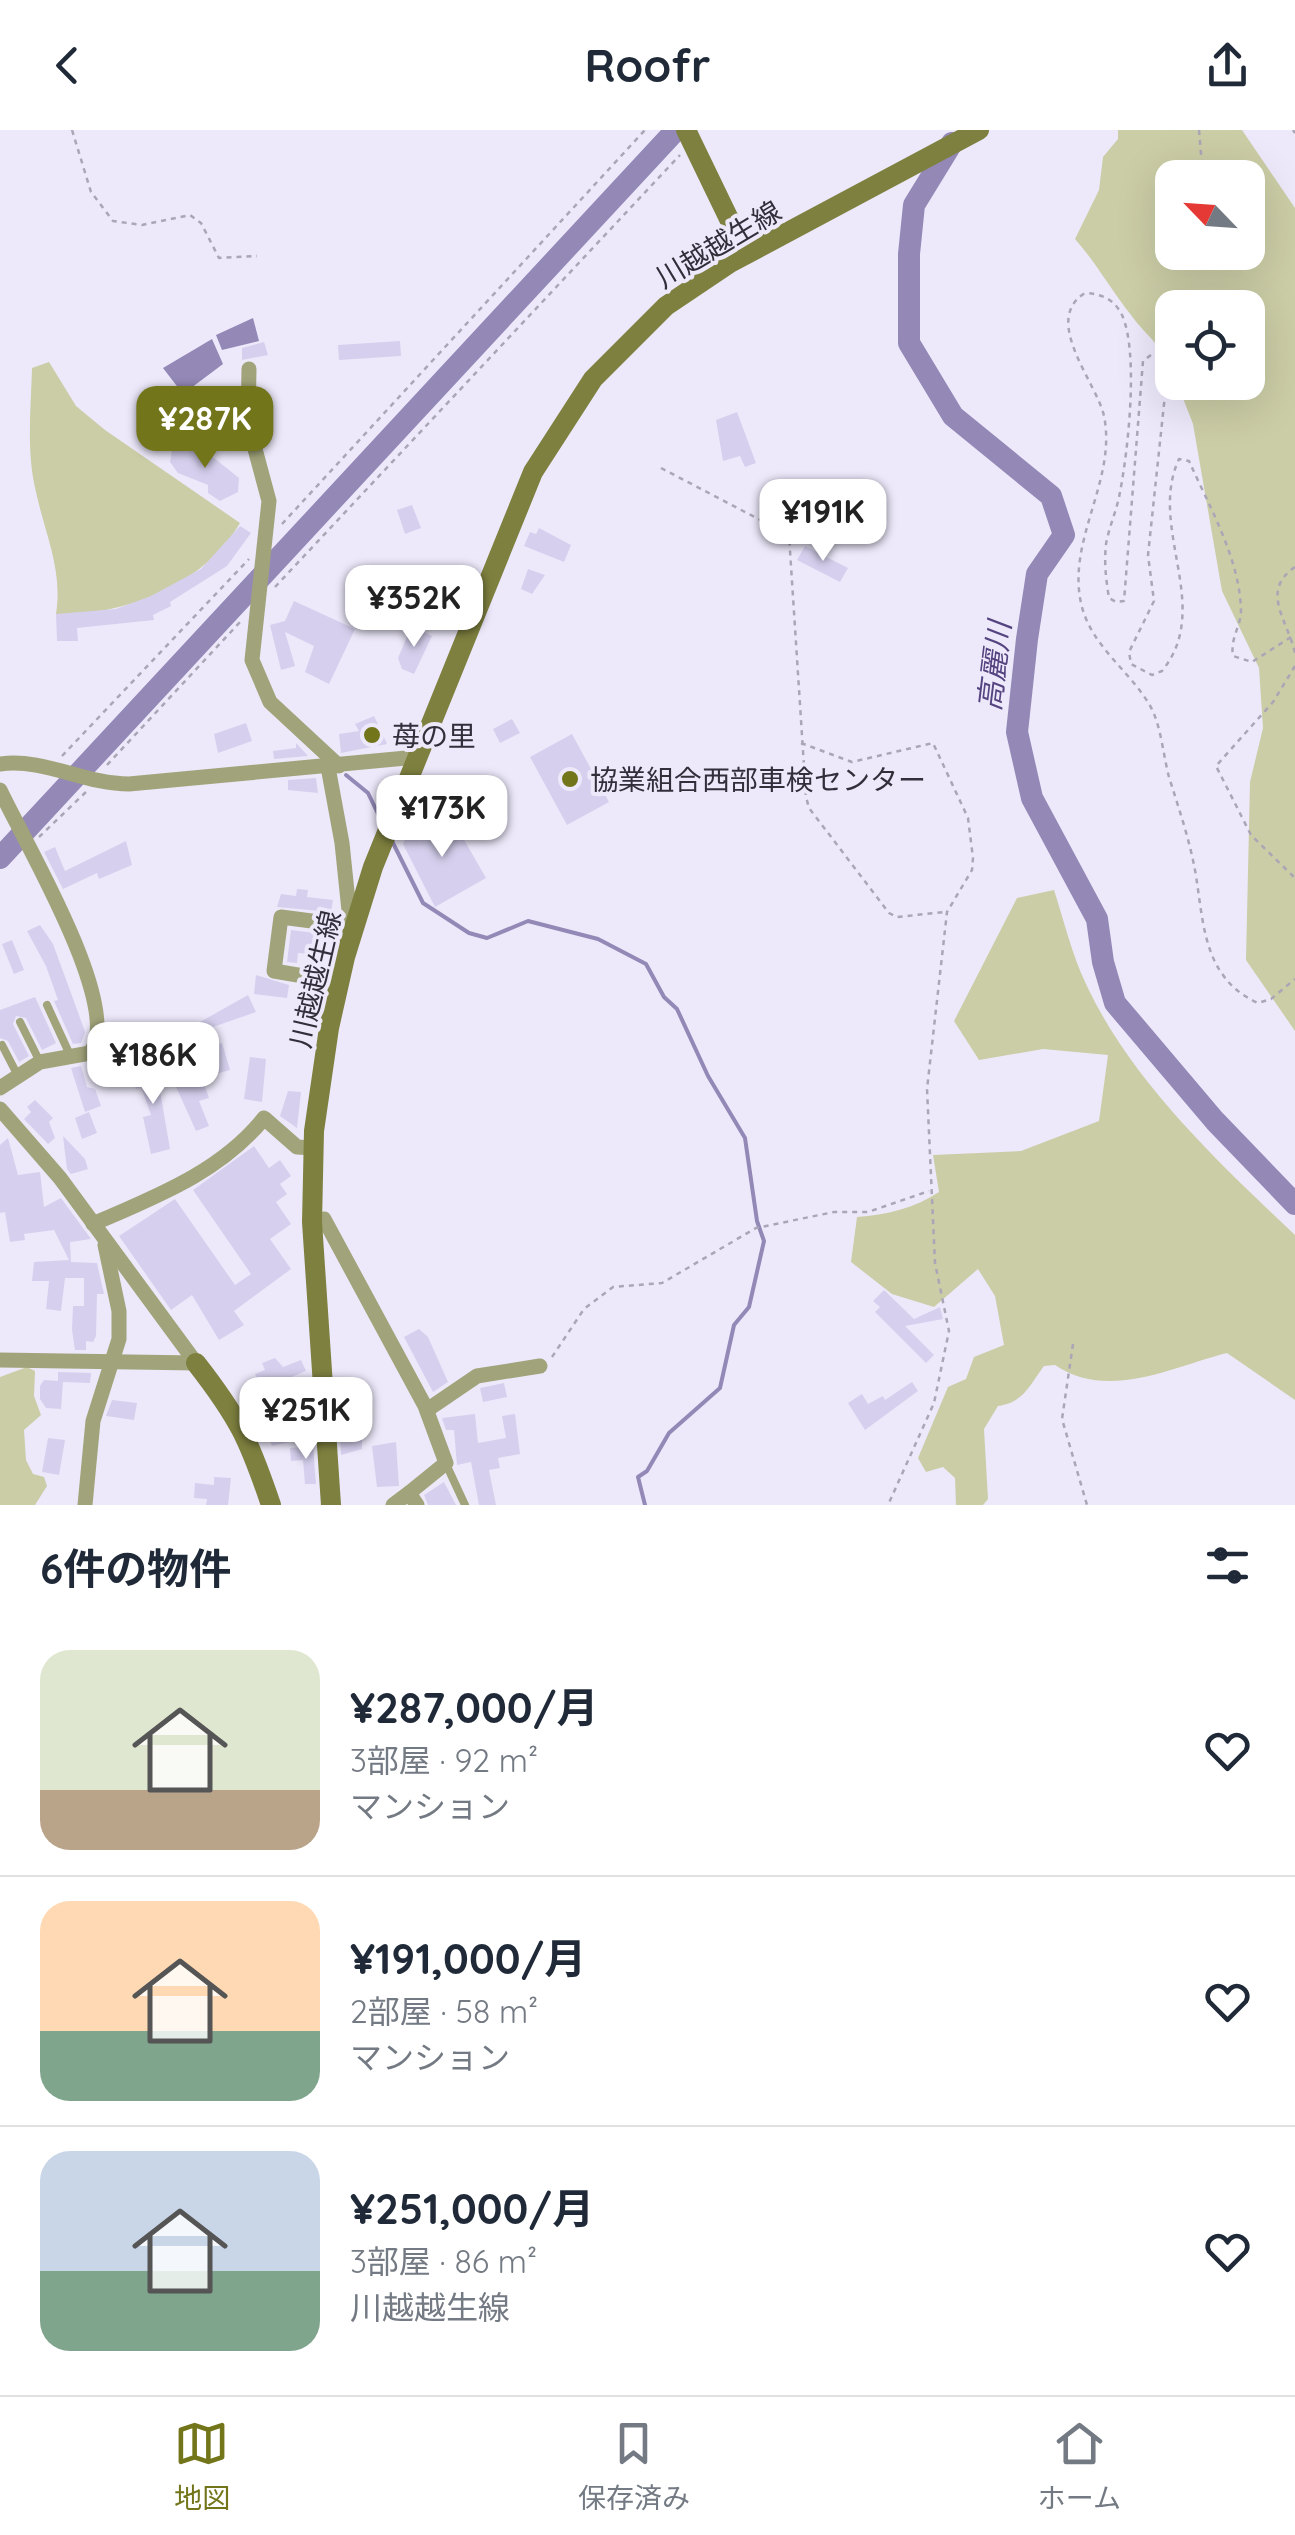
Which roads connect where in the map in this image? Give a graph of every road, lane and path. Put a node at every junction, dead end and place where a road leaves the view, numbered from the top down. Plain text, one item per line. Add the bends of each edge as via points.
1 (72, 130) edge
2 (644, 130) edge
3 (979, 130) edge
4 (1199, 130) edge
5 (689, 137) edge
6 (1203, 160) edge
7 (746, 254) junction
8 (257, 256) dead end
9 (249, 369) dead end
10 (661, 468) dead end
11 (265, 542) junction
12 (1295, 567) edge
13 (258, 603) junction
14 (1291, 637) junction
15 (1295, 653) edge
16 (1295, 666) edge
17 (801, 743) junction
18 (416, 757) junction
19 (0, 764) edge
20 (333, 766) junction
21 (53, 768) junction
22 (94, 781) junction
23 (0, 790) edge
24 (28, 848) junction
25 (1295, 878) edge
26 (947, 912) junction
27 (351, 930) junction
28 (1295, 979) edge
29 (339, 982) junction
30 (47, 1005) dead end
31 (20, 1022) dead end
32 (205, 1034) dead end
33 (2, 1045) edge
34 (90, 1053) junction
35 (70, 1055) junction
36 (40, 1062) junction
37 (17, 1074) junction
38 (0, 1088) edge
39 (0, 1110) edge
40 (314, 1148) junction
41 (931, 1190) junction
42 (312, 1222) junction
43 (93, 1224) junction
44 (104, 1240) junction
45 (1073, 1344) dead end
46 (0, 1360) edge
47 (196, 1363) junction
48 (111, 1364) junction
49 (540, 1366) joint
50 (427, 1410) junction
51 (446, 1463) junction
52 (413, 1499) edge
53 (85, 1505) edge
54 (271, 1505) edge
55 (330, 1505) edge
56 (393, 1505) edge
57 (465, 1505) edge
58 (888, 1505) edge
59 (1086, 1505) edge

1 - 8 path via 91,192 113,221 142,225 190,215 219,258
2 - 11 path
3 - 7 main road, 川越越生線
4 - 6 path
5 - 7 main road
5 - 13 path
7 - 18 main road, 川越越生線 via 666,306 618,351 553,436
9 - 11 street via 248,423 268,501
10 - 17 path via 789,536
11 - 13 street
11 - 21 path
12 - 14 path via 1282,576 1276,596
13 - 20 street via 252,660 260,687
13 - 22 path
14 - 15 path
14 - 28 path via 1252,662 1233,656 1241,614 1227,548 1189,461 1180,459 1170,499 1183,631 1162,671 1152,674 1131,664 1129,652 1154,601 1148,555 1167,376 1162,360 1151,355 1143,361 1124,601 1116,602 1109,598 1104,572 1120,493 1127,332 1110,298 1076,299 1069,327 1104,414 1106,444 1078,557 1081,604 1092,634 1150,706 1221,973 1258,1003
16 - 25 path via 1273,702 1216,766 1251,834
17 - 26 path via 808,808 889,913
17 - 26 path via 852,762 926,743 938,748 968,818 973,858
18 - 20 street
18 - 27 main road, 川越越生線
19 - 21 street
20 - 22 street via 128,784
20 - 27 street
21 - 22 street
22 - 24 path
23 - 24 street
24 - 34 street via 83,958 100,1024
26 - 41 path via 927,1089
27 - 29 main road, 川越越生線
27 - 29 street via 280,917 274,971
29 - 40 main road, 川越越生線
30 - 35 lane
31 - 36 lane
32 - 34 street via 150,1052
33 - 37 lane
34 - 35 street
35 - 36 street
36 - 37 street
37 - 38 street
39 - 43 street
40 - 42 main road, 川越越生線
40 - 43 street via 297,1147 264,1118 188,1182
41 - 49 path via 868,1212 756,1228 662,1283 602,1292
41 - 58 path via 948,1347 934,1403
42 - 50 street via 324,1219
42 - 55 main road, 川越越生線
43 - 44 street
44 - 47 street
44 - 48 street via 119,1311
45 - 59 path via 1062,1419
46 - 48 street
47 - 48 street
47 - 54 main road via 236,1414
48 - 53 street via 93,1421
49 - 50 street via 476,1376
50 - 51 street
51 - 52 street
51 - 57 lane
52 - 56 street

